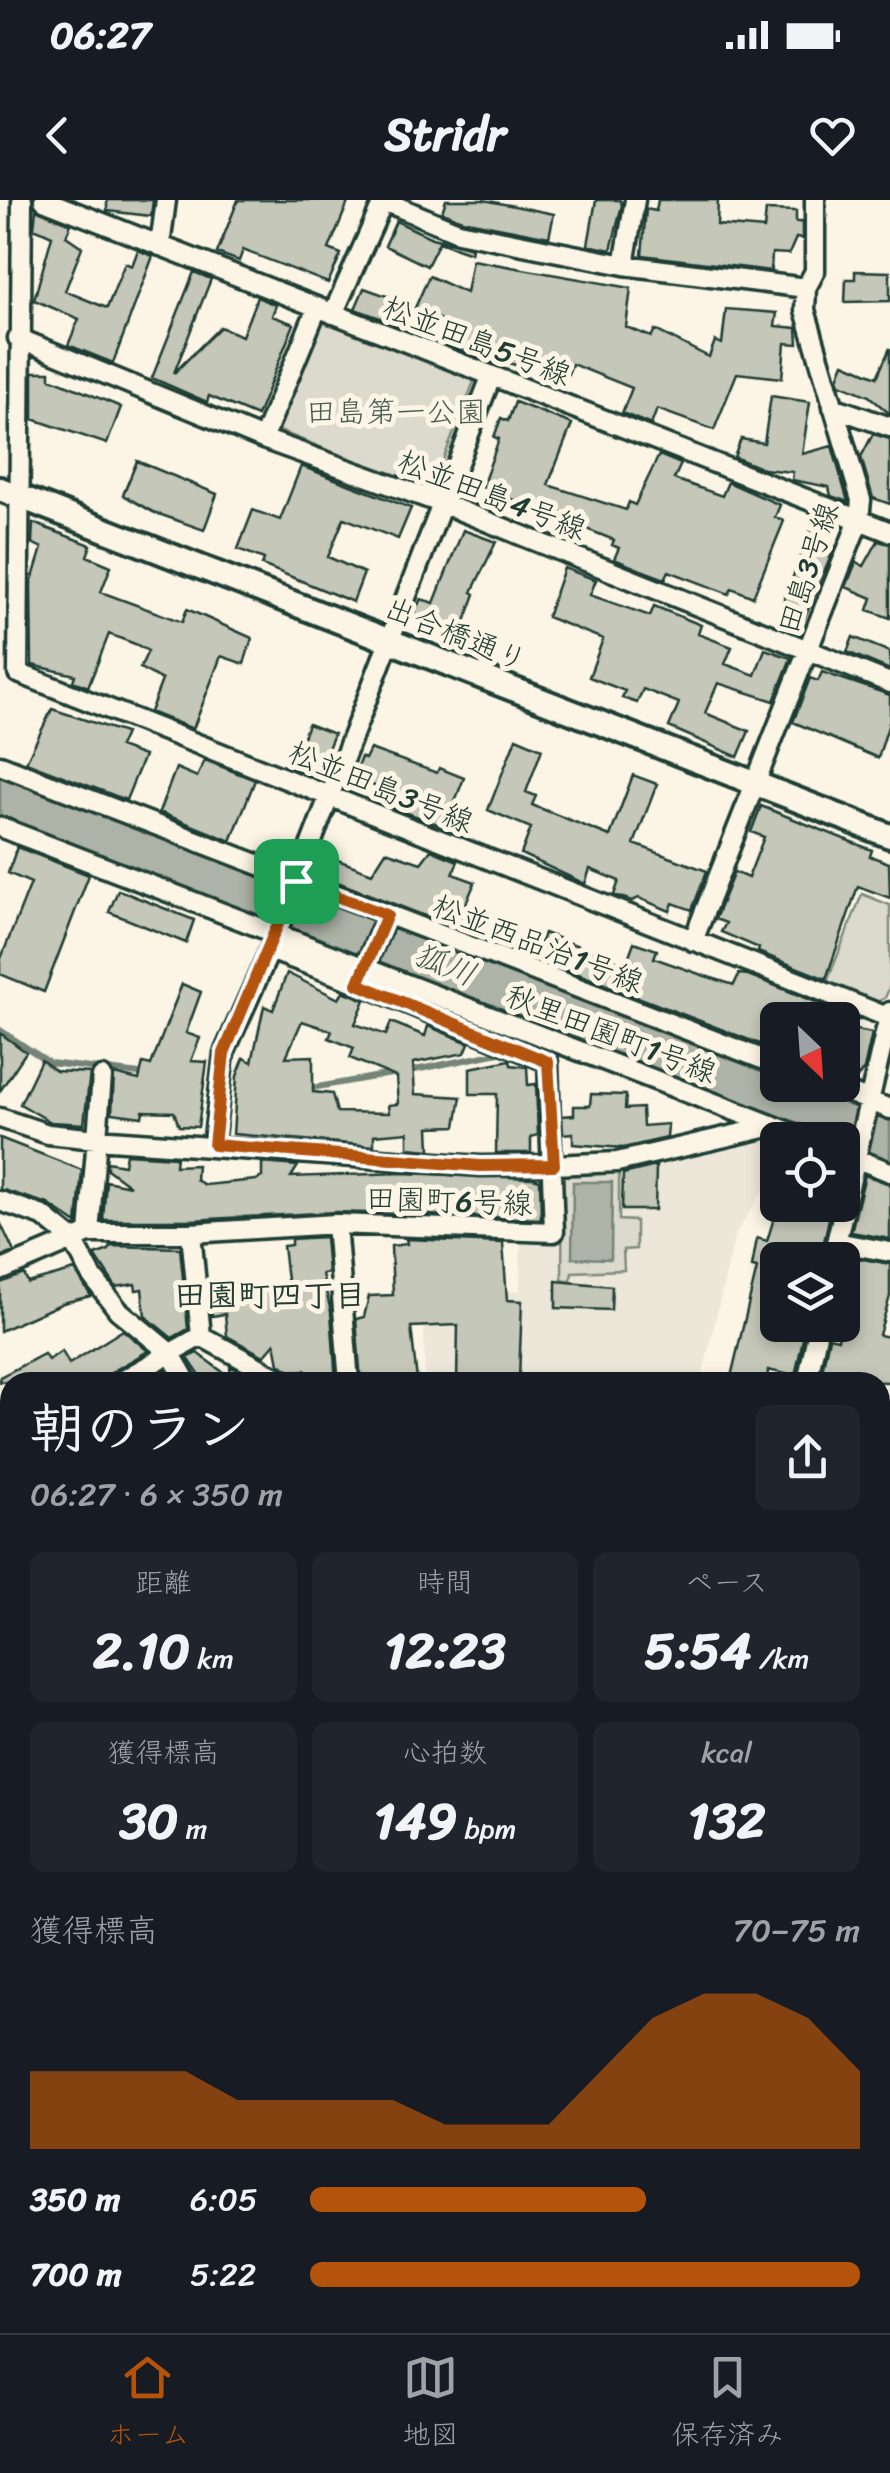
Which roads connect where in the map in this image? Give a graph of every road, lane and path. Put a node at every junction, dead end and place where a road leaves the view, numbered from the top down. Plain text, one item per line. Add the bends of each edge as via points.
1 (22, 200) edge
2 (44, 200) edge
3 (166, 200) edge
4 (384, 200) edge
5 (636, 200) edge
6 (816, 200) edge
7 (160, 246) junction
8 (624, 265) junction
9 (806, 288) junction
10 (325, 311) junction
11 (18, 338) junction
12 (491, 377) junction
13 (833, 407) junction
14 (890, 426) edge
15 (262, 439) junction
16 (8, 492) edge
17 (441, 503) junction
18 (859, 520) junction
19 (890, 532) edge
20 (387, 638) junction
21 (809, 651) junction
22 (890, 683) edge
23 (0, 766) edge
24 (756, 785) junction
25 (328, 796) junction
26 (0, 827) edge
27 (890, 836) edge
28 (294, 884) junction
29 (385, 920) junction
30 (275, 938) junction
31 (692, 941) junction
32 (364, 971) junction
33 (889, 1016) edge
34 (760, 1058) edge
35 (102, 1077) dead end
36 (860, 1100) edge
37 (867, 1103) junction
38 (890, 1109) edge
39 (0, 1118) edge
40 (762, 1122) edge
41 (860, 1125) edge
42 (760, 1129) edge
43 (96, 1139) junction
44 (214, 1145) junction
45 (860, 1158) edge
46 (554, 1165) junction
47 (890, 1172) edge
48 (0, 1201) edge
49 (336, 1224) junction
50 (191, 1233) junction
51 (81, 1236) junction
52 (860, 1251) edge
53 (890, 1252) edge
54 (0, 1271) edge
55 (202, 1336) junction
56 (815, 1342) edge
57 (171, 1354) junction
58 (138, 1372) edge
59 (181, 1372) edge
60 (267, 1372) edge
61 (348, 1372) edge
62 (809, 1372) edge

1 - 11 street
2 - 7 street, 松並田島5号線
3 - 7 street
4 - 8 street via 458,232
4 - 10 street
5 - 8 street
6 - 9 street, 田島3号線 via 815,271
7 - 10 street, 松並田島5号線
8 - 9 street
9 - 13 street, 田島3号線 via 805,310
10 - 12 street, 松並田島5号線
10 - 15 street
11 - 15 street, 松並田島4号線
11 - 16 street
12 - 17 street
12 - 18 street, 松並田島5号線
13 - 14 street
13 - 18 street, 田島3号線 via 860,500
15 - 17 street, 松並田島4号線
16 - 20 street, 出合橋通り
16 - 25 street, 松並田島3号線 via 18,673
17 - 20 street
17 - 21 street, 松並田島4号線
18 - 19 street, 松並田島5号線
18 - 21 street, 田島3号線
20 - 24 street, 出合橋通り
20 - 25 street
21 - 22 street, 松並田島4号線
21 - 24 street, 田島3号線
23 - 28 street, 松並西品治1号線
24 - 27 street, 出合橋通り
24 - 31 street, 田島3号線
25 - 28 street
25 - 31 street, 松並田島3号線
26 - 30 street
28 - 29 street, 松並西品治1号線
28 - 30 street
29 - 32 street
29 - 34 street, 松並西品治1号線
30 - 32 street
30 - 44 street via 224,1053
31 - 33 street, 松並田島3号線
32 - 40 street, 秋里田園町1号線
32 - 46 street via 548,1062
33 - 37 street
35 - 43 street
36 - 37 street
37 - 38 street
37 - 41 street
39 - 43 street via 48,1134
42 - 46 street via 617,1162
43 - 44 street
43 - 51 street
44 - 46 street via 480,1166
45 - 47 street
46 - 49 street, 田園町6号線 via 554,1232
48 - 51 street
49 - 50 street
49 - 61 street
50 - 51 street
50 - 55 street
51 - 54 street
51 - 57 street via 92,1276 118,1310
52 - 53 street
55 - 57 street
55 - 60 street
56 - 62 street
57 - 58 street
57 - 59 street

